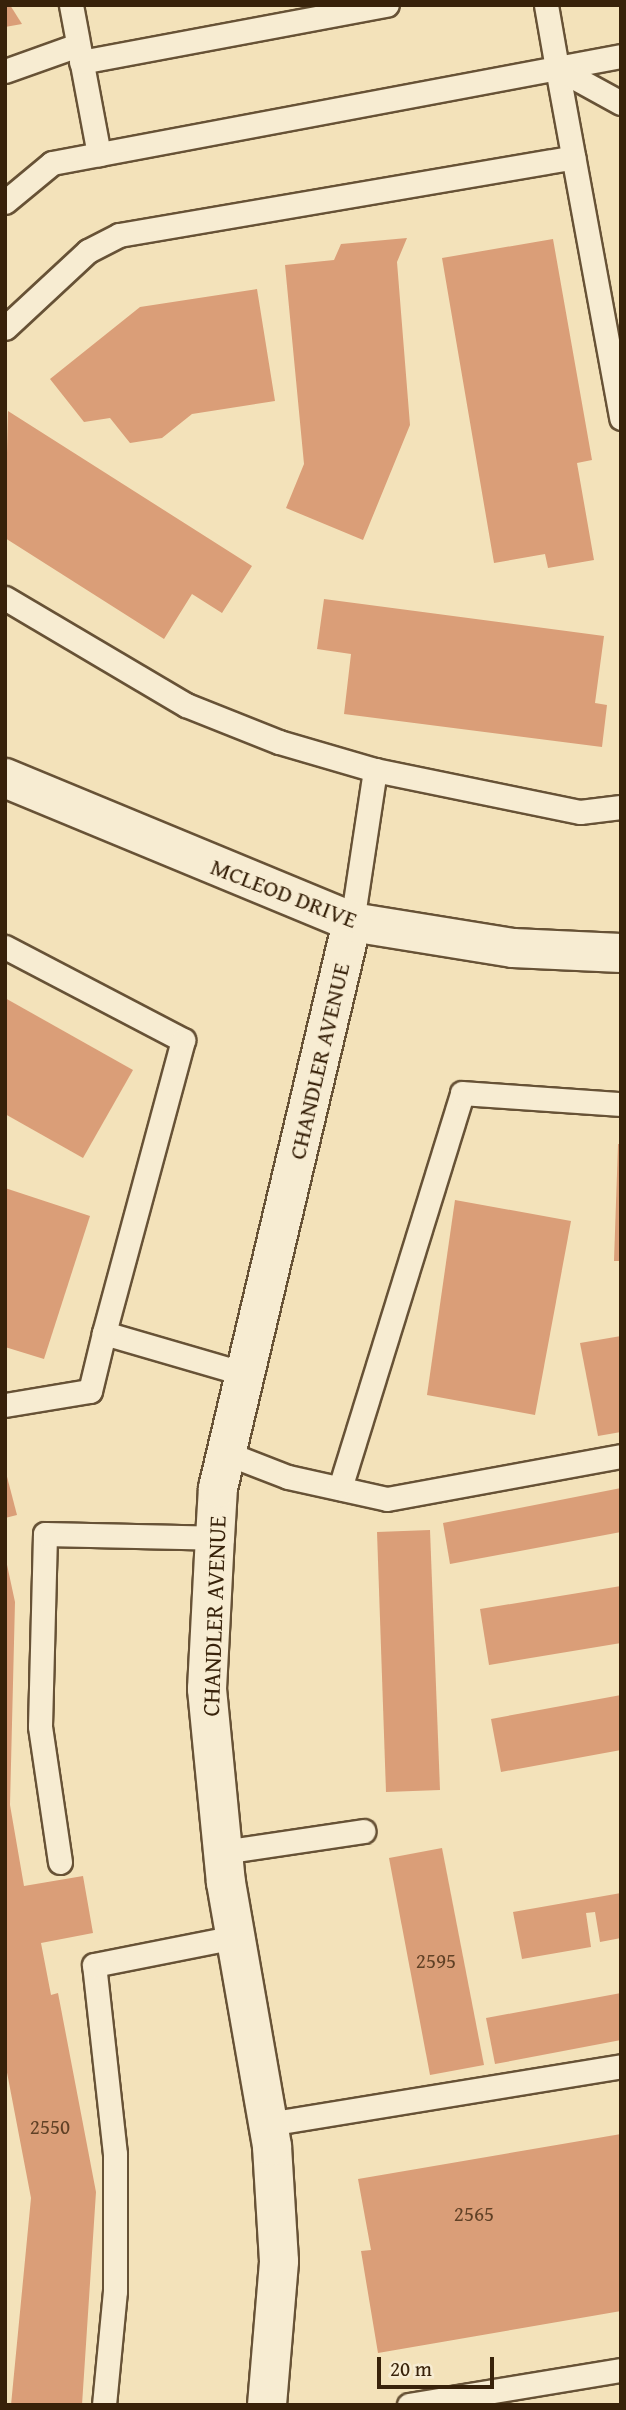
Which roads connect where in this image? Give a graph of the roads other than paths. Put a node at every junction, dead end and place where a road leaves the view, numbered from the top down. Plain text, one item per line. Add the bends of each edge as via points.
1 (71, 5) edge
2 (387, 5) edge
3 (546, 5) edge
4 (80, 53) junction
5 (621, 56) edge
6 (557, 68) junction
7 (5, 71) edge
8 (621, 103) edge
9 (99, 154) junction
10 (573, 157) junction
11 (5, 202) edge
12 (5, 328) edge
13 (621, 418) edge
14 (5, 598) edge
15 (375, 770) junction
16 (5, 778) edge
17 (621, 807) edge
18 (352, 922) junction
19 (5, 947) edge
20 (621, 953) edge
21 (621, 1104) edge
22 (104, 1333) junction
23 (245, 1374) junction
24 (5, 1405) edge
25 (226, 1453) junction
26 (621, 1456) edge
27 (340, 1488) junction
28 (215, 1538) junction
29 (363, 1831) dead end
30 (223, 1852) junction
31 (60, 1862) dead end
32 (235, 1937) junction
33 (621, 2066) edge
34 (268, 2124) junction
35 (621, 2370) edge
36 (104, 2405) edge
37 (267, 2405) edge
38 (409, 2405) edge

1 - 4 lane
2 - 4 lane
3 - 6 lane
4 - 7 lane
4 - 9 lane
5 - 6 lane
6 - 8 lane
6 - 9 lane
6 - 10 lane
9 - 11 lane via 52,163
10 - 12 lane via 119,236 88,251
10 - 13 lane
14 - 15 lane via 186,705 279,742
15 - 17 lane via 580,812
15 - 18 lane
16 - 18 street, MCLEOD DRIVE
18 - 20 street, MCLEOD DRIVE via 513,948
18 - 23 street, CHANDLER AVENUE
19 - 22 lane via 183,1040
21 - 27 lane via 462,1093
22 - 23 lane
22 - 24 lane via 90,1391
23 - 25 street, CHANDLER AVENUE
25 - 27 lane via 288,1477
25 - 28 street, CHANDLER AVENUE
26 - 27 lane via 387,1499
28 - 30 street, CHANDLER AVENUE via 207,1689
28 - 31 lane via 45,1534 40,1726
29 - 30 lane
30 - 32 street, CHANDLER AVENUE
32 - 34 street, CHANDLER AVENUE
32 - 36 lane via 94,1965 100,2060 115,2154 115,2291
33 - 34 lane
34 - 37 street, CHANDLER AVENUE via 279,2261
35 - 38 lane

